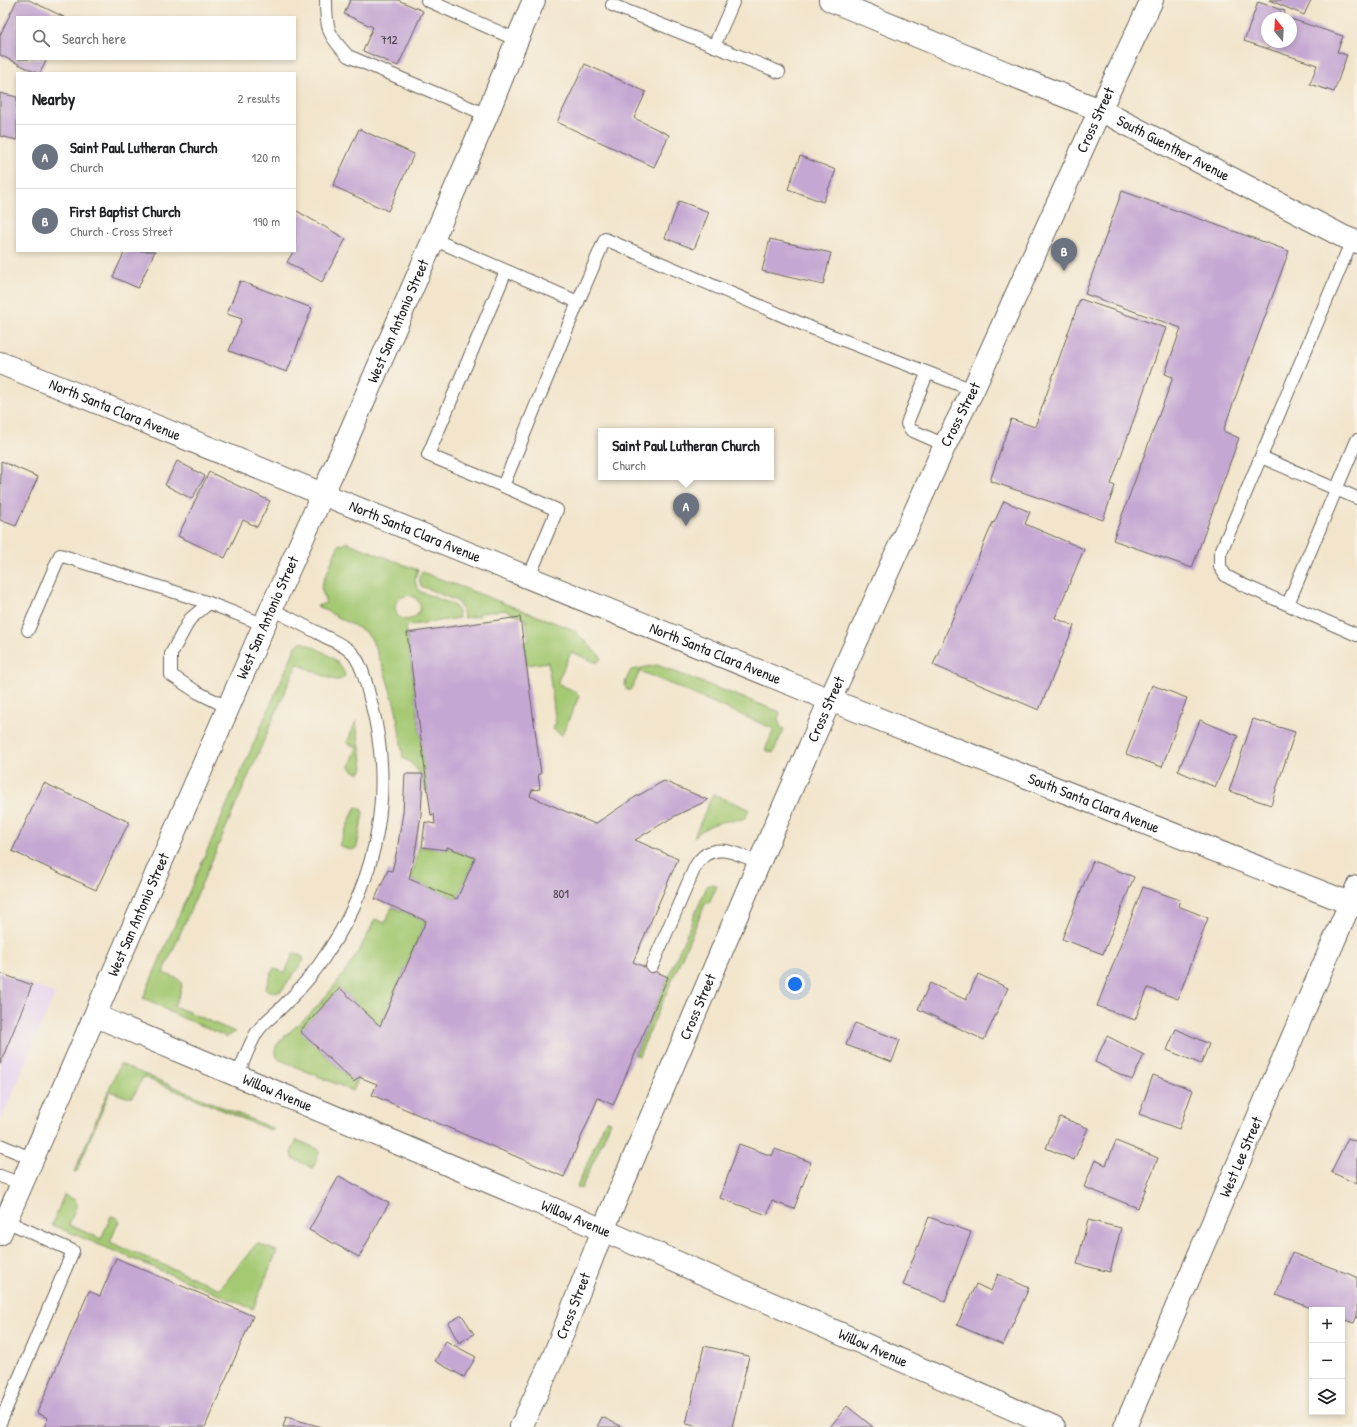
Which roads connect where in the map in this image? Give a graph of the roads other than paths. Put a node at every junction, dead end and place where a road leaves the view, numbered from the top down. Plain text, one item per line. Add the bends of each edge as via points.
1 (326, 0) edge
2 (427, 0) edge
3 (534, 0) edge
4 (734, 0) edge
5 (830, 0) edge
6 (1152, 0) edge
7 (612, 5) dead end
8 (517, 40) junction
9 (714, 46) junction
10 (779, 72) dead end
11 (1100, 110) junction
12 (487, 115) junction
13 (433, 239) junction
14 (1354, 241) edge
15 (506, 271) junction
16 (578, 302) junction
17 (0, 363) edge
18 (927, 374) junction
19 (973, 390) junction
20 (1357, 440) edge
21 (945, 445) junction
22 (1261, 457) junction
23 (503, 486) junction
24 (1337, 489) junction
25 (324, 493) junction
26 (1357, 498) edge
27 (528, 577) junction
28 (210, 603) junction
29 (1288, 604) junction
30 (268, 617) junction
31 (28, 630) dead end
32 (1357, 635) edge
33 (830, 700) junction
34 (229, 708) junction
35 (759, 863) junction
36 (1355, 899) edge
37 (652, 966) dead end
38 (96, 1016) junction
39 (237, 1076) junction
40 (0, 1145) edge
41 (33, 1158) junction
42 (0, 1176) edge
43 (22, 1184) junction
44 (3, 1227) edge
45 (603, 1230) junction
46 (0, 1423) edge
47 (521, 1427) edge
48 (1054, 1427) edge
49 (1125, 1427) edge

1 - 12 lane via 328,28 334,40 348,56
2 - 8 lane
3 - 8 street, West San Antonio Street
4 - 9 lane
5 - 11 street, South Guenther Avenue
6 - 11 street, Cross Street
7 - 9 lane
8 - 12 street, West San Antonio Street
9 - 10 lane
11 - 14 street, South Guenther Avenue
11 - 19 street, Cross Street
12 - 13 street, West San Antonio Street
13 - 15 lane
13 - 25 street, West San Antonio Street
14 - 22 lane
15 - 16 lane
15 - 23 lane via 428,455
16 - 18 lane via 605,239 809,327
16 - 23 lane
17 - 25 street, North Santa Clara Avenue
18 - 19 lane
18 - 21 lane via 907,424 911,430
19 - 21 street, Cross Street
20 - 24 lane
21 - 33 street, Cross Street
22 - 24 lane
22 - 29 lane via 1220,554 1220,567 1226,576
23 - 27 lane via 557,510
24 - 26 lane
24 - 29 lane
25 - 27 street, North Santa Clara Avenue
25 - 30 street, West San Antonio Street
27 - 33 street, North Santa Clara Avenue
28 - 30 lane
28 - 31 lane via 60,555
28 - 34 lane via 190,620 171,654 171,675
29 - 32 lane
30 - 34 street, West San Antonio Street
30 - 39 lane via 343,646 358,662 374,714 382,774 382,799 371,863 344,926 308,979 258,1032
33 - 35 street, Cross Street
33 - 36 street, South Santa Clara Avenue
34 - 38 street, West San Antonio Street
35 - 37 lane via 730,851 709,852 702,857 695,867
35 - 45 street, Cross Street
36 - 49 street, West Lee Street
38 - 39 street, Willow Avenue
38 - 41 street, West San Antonio Street
39 - 45 street, Willow Avenue
40 - 41 lane
41 - 43 street, West San Antonio Street
42 - 43 lane
43 - 44 street, West San Antonio Street
44 - 46 lane via 74,1251
45 - 47 street, Cross Street via 553,1358
45 - 48 street, Willow Avenue

